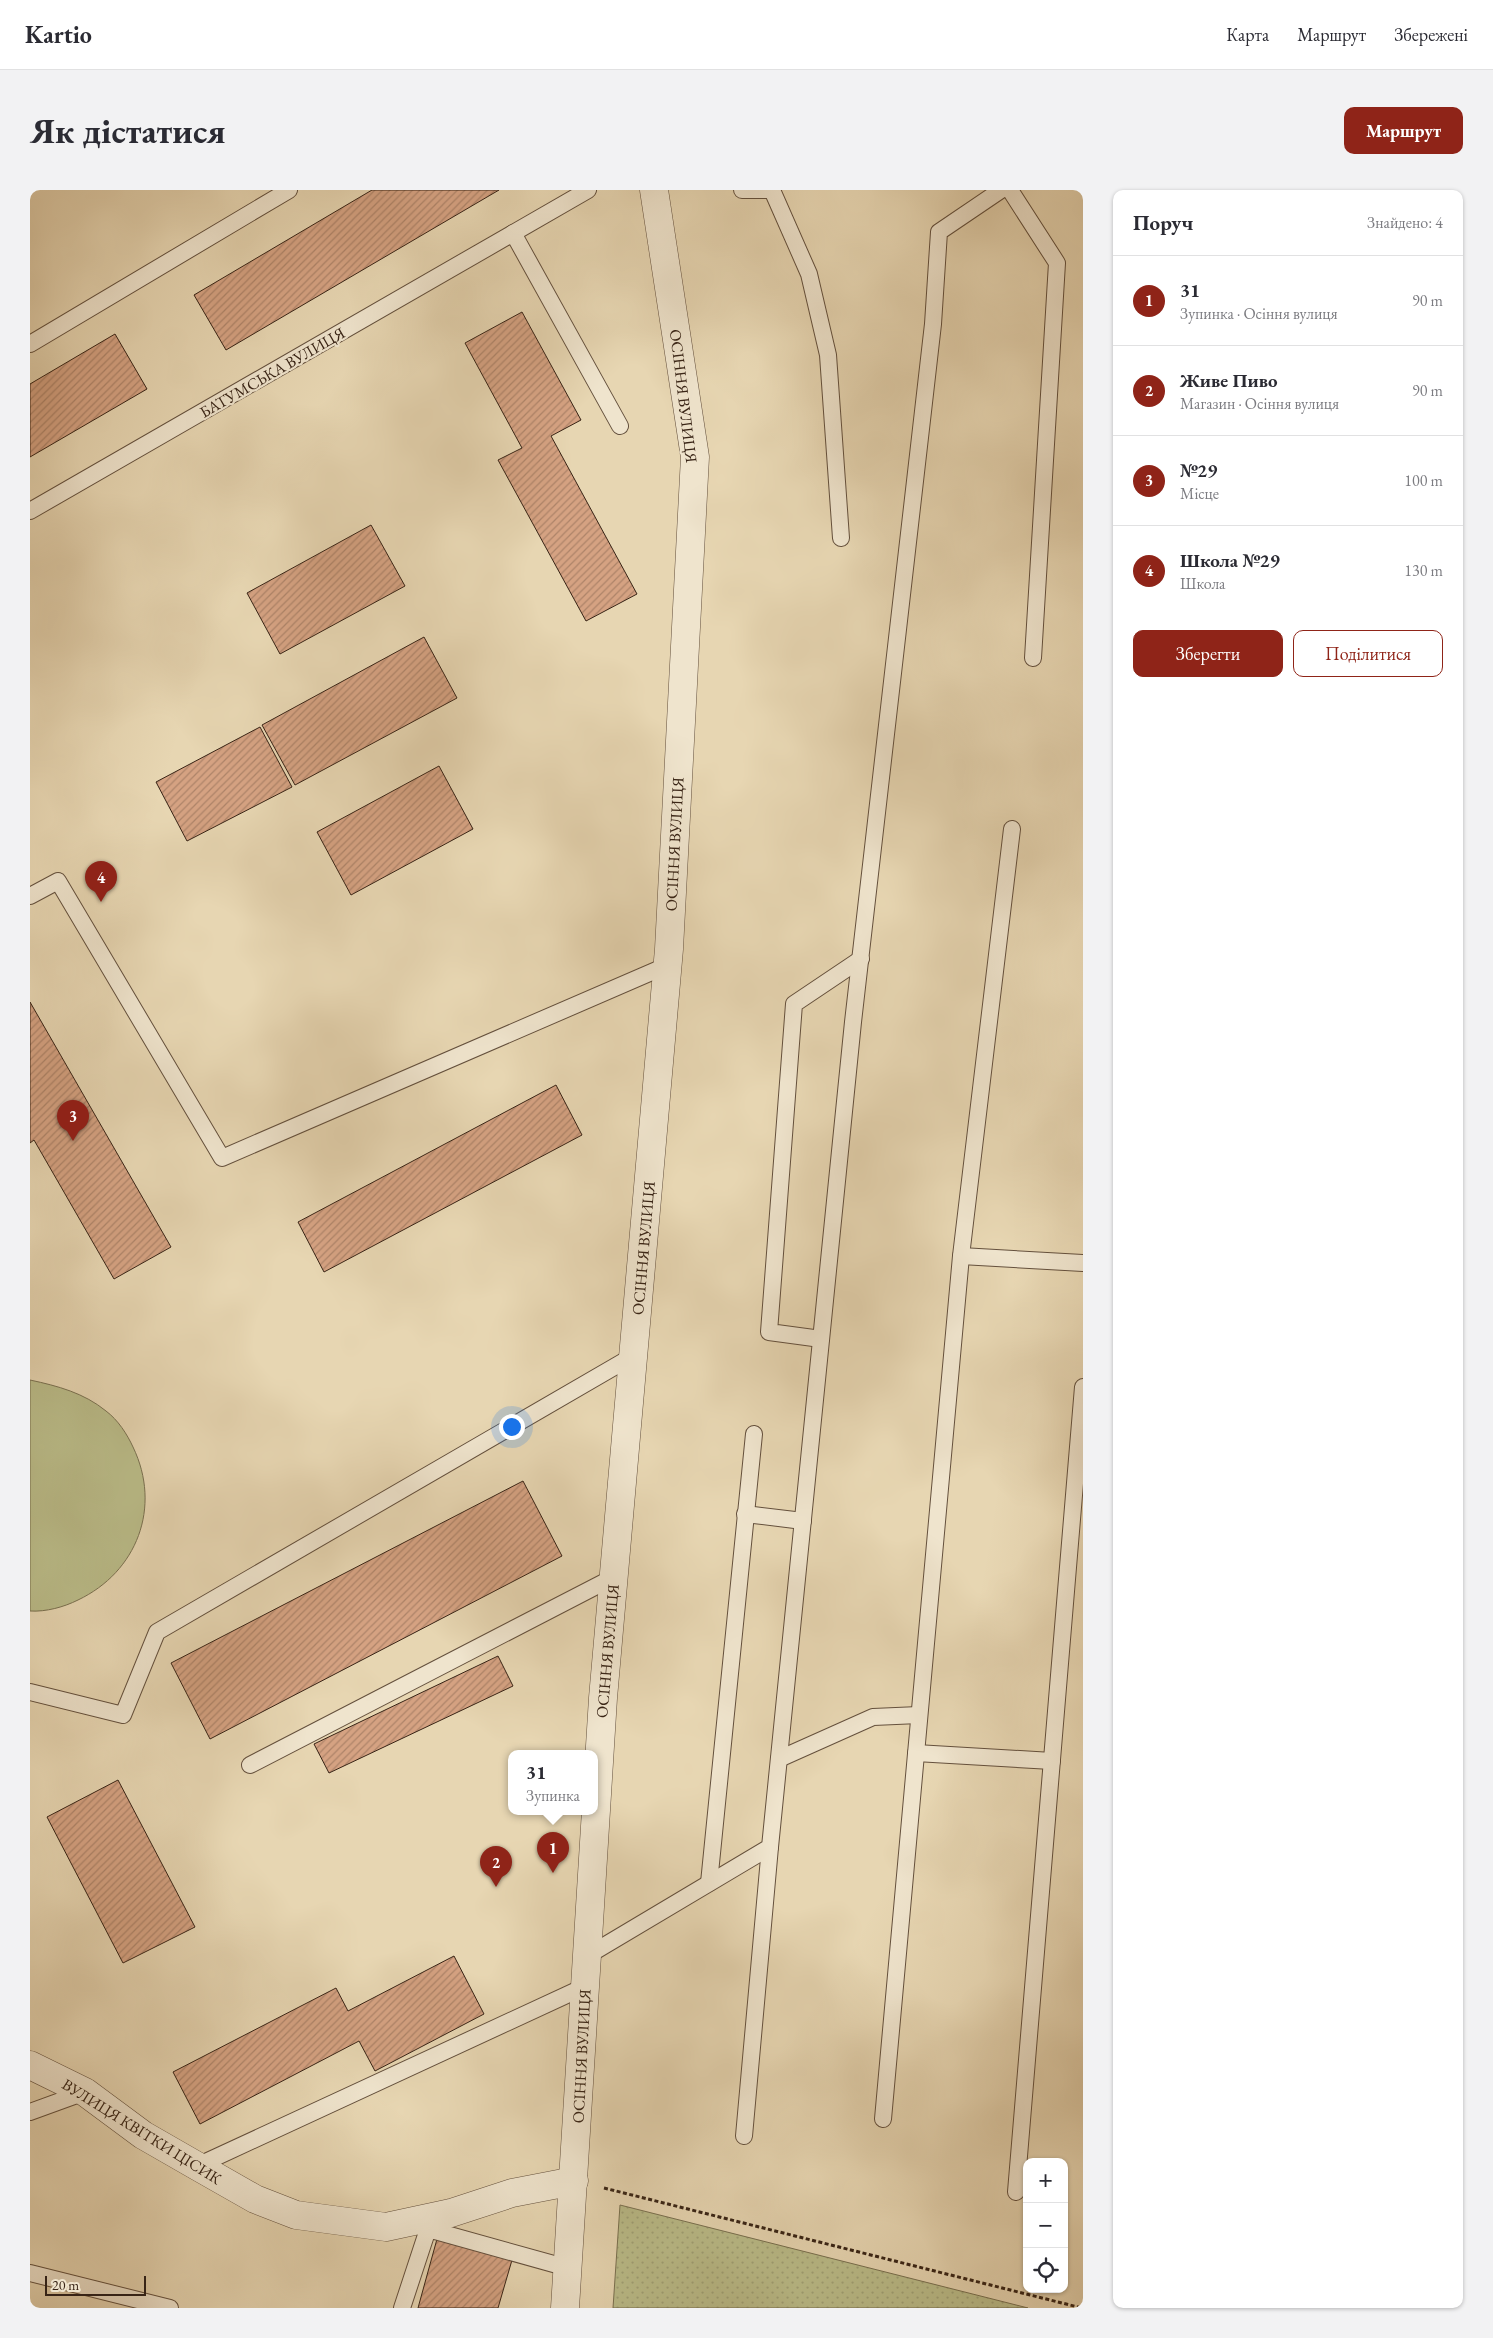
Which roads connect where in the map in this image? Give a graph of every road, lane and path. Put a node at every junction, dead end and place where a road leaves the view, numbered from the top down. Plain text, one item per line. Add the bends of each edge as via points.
1 (289, 190) edge
2 (588, 190) edge
3 (654, 190) edge
4 (742, 190) edge
5 (1001, 190) edge
6 (1010, 190) edge
7 (513, 233) junction
8 (30, 344) edge
9 (620, 426) dead end
10 (30, 511) edge
11 (841, 538) dead end
12 (1033, 658) dead end
13 (1012, 829) dead end
14 (30, 896) edge
15 (860, 959) junction
16 (668, 965) junction
17 (961, 1256) junction
18 (1083, 1263) edge
19 (821, 1340) junction
20 (633, 1356) junction
21 (1083, 1386) edge
22 (754, 1434) dead end
23 (745, 1514) junction
24 (803, 1521) junction
25 (614, 1577) junction
26 (30, 1692) edge
27 (919, 1715) junction
28 (916, 1753) junction
29 (779, 1759) junction
30 (1052, 1761) junction
31 (250, 1765) dead end
32 (598, 1784) edge
33 (596, 1815) edge
34 (770, 1847) junction
35 (709, 1883) junction
36 (588, 1956) junction
37 (586, 1986) junction
38 (30, 2065) edge
39 (85, 2092) junction
40 (30, 2112) edge
41 (883, 2119) dead end
42 (744, 2136) dead end
43 (197, 2166) junction
44 (574, 2180) junction
45 (1016, 2192) dead end
46 (568, 2268) junction
47 (30, 2273) edge
48 (170, 2308) edge
49 (402, 2308) edge
50 (565, 2308) edge
51 (1082, 2308) edge

1 - 8 lane
2 - 7 lane, БАТУМСЬКА ВУЛИЦЯ
3 - 16 street, ОСІННЯ ВУЛИЦЯ via 695,457
4 - 11 lane via 772,190 809,274 828,355
5 - 15 lane via 939,232 933,324
6 - 12 lane via 1057,263
7 - 9 lane
7 - 10 lane, БАТУМСЬКА ВУЛИЦЯ
13 - 17 lane
14 - 16 lane via 58,881 222,1158
15 - 19 lane
15 - 19 lane via 794,1004 769,1332
16 - 20 street, ОСІННЯ ВУЛИЦЯ
17 - 18 lane
17 - 27 lane
19 - 24 lane
20 - 25 street, ОСІННЯ ВУЛИЦЯ
20 - 26 lane via 157,1632 123,1716
21 - 30 lane
22 - 23 lane
23 - 24 lane
23 - 35 lane
24 - 29 lane
25 - 31 lane
25 - 32 street, ОСІННЯ ВУЛИЦЯ
27 - 28 lane
27 - 29 lane via 873,1717
28 - 30 lane
28 - 41 lane
29 - 34 lane
30 - 45 lane
33 - 36 street, ОСІННЯ ВУЛИЦЯ
34 - 35 lane
34 - 42 lane
35 - 36 lane
36 - 37 street, ОСІННЯ ВУЛИЦЯ
37 - 43 lane
37 - 44 street, ОСІННЯ ВУЛИЦЯ
38 - 39 street, ВУЛИЦЯ КВІТКИ ЦІСИК
39 - 40 lane
39 - 43 street, ВУЛИЦЯ КВІТКИ ЦІСИК via 144,2135
43 - 44 street, ВУЛИЦЯ КВІТКИ ЦІСИК via 255,2199 296,2215 386,2227
44 - 46 street, ОСІННЯ ВУЛИЦЯ
44 - 51 path
46 - 49 lane via 428,2229
46 - 50 street, ОСІННЯ ВУЛИЦЯ
47 - 48 lane

